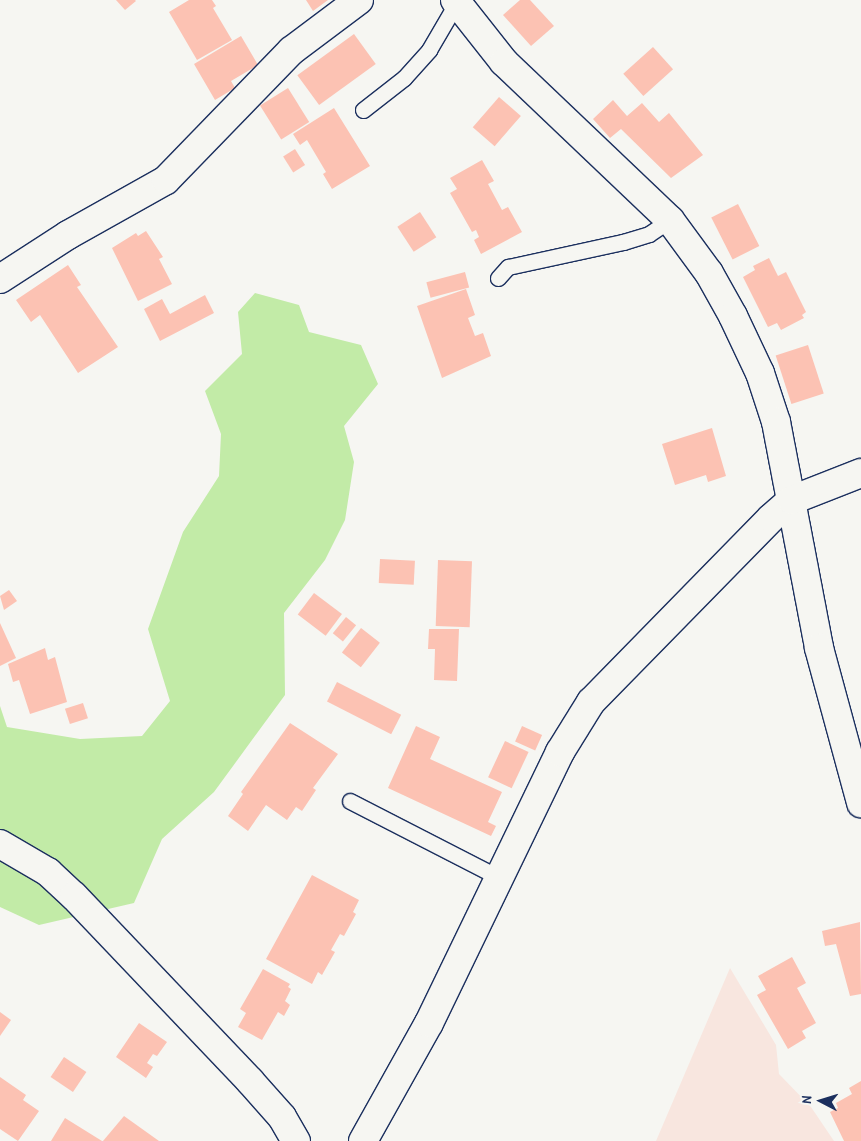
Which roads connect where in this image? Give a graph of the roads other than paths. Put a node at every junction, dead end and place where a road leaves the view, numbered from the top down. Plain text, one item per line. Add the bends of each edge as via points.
1 (359, 0) edge
2 (456, 1) edge
3 (363, 110) dead end
4 (670, 220) junction
5 (498, 278) dead end
6 (0, 279) edge
7 (861, 473) edge
8 (792, 500) junction
9 (860, 791) edge
10 (350, 801) dead end
11 (0, 844) edge
12 (500, 878) junction
13 (296, 1141) edge
14 (363, 1141) edge

1 - 6 street via 291,52 166,180 68,235
2 - 3 lane via 429,50 404,78
2 - 4 street via 504,62
4 - 5 lane via 649,234 623,242 508,267
4 - 8 street via 709,273 760,373 776,422
7 - 8 street
8 - 9 street via 819,648
8 - 12 street via 754,534 591,702 560,752
10 - 12 lane
11 - 13 street via 48,872 74,896 250,1081 282,1117
12 - 14 street via 429,1023

